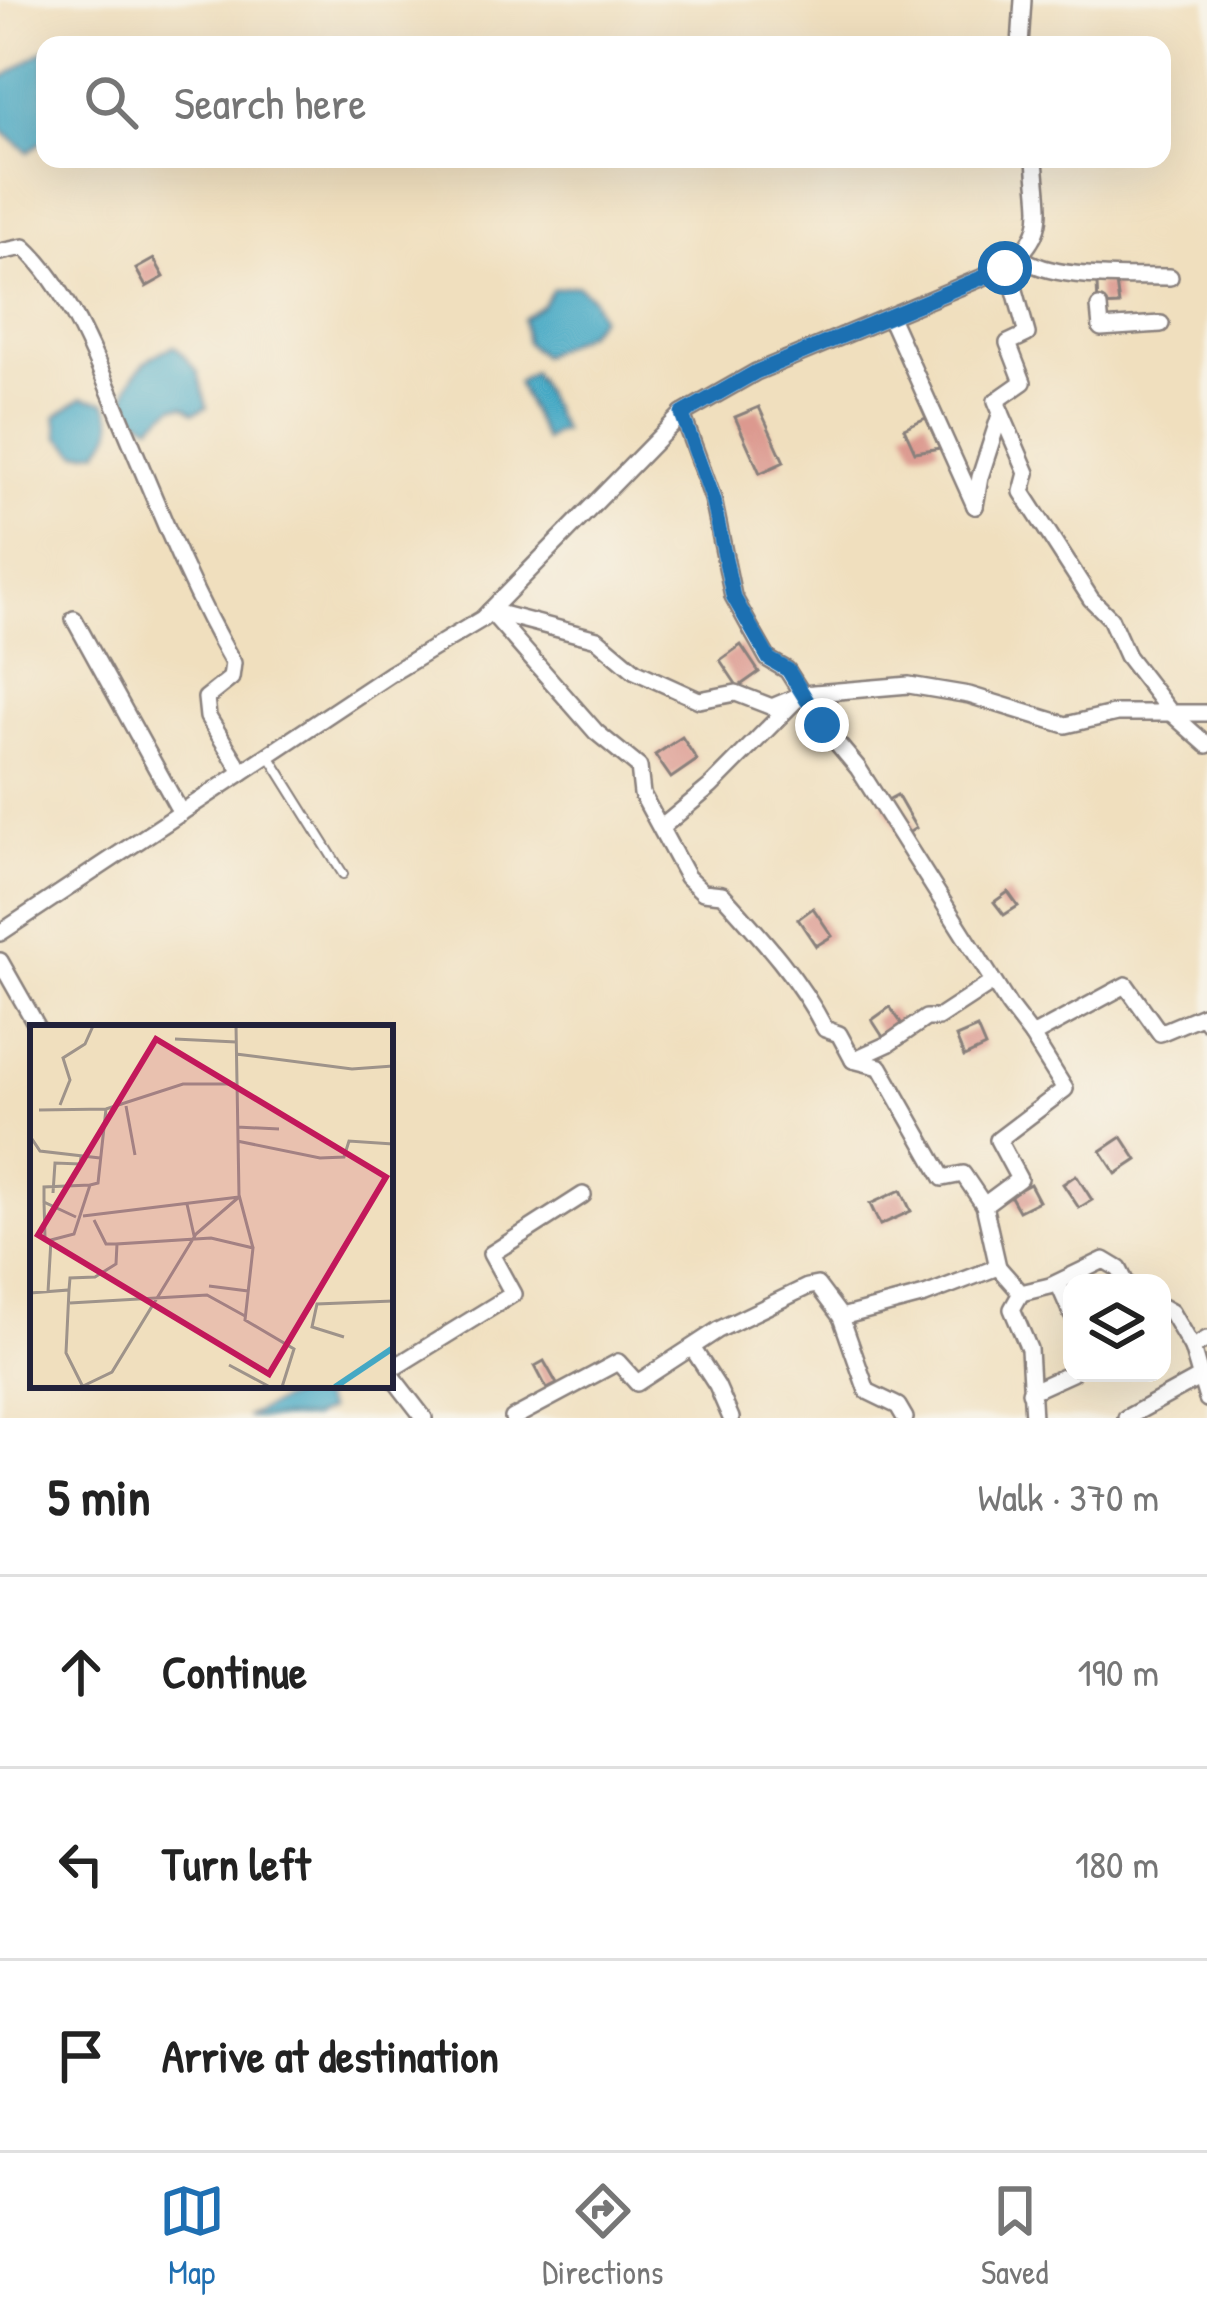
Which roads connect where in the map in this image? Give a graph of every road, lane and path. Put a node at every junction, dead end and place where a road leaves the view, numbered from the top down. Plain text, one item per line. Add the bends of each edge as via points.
1 (1023, 0) edge
2 (1021, 36) edge
3 (1036, 168) edge
4 (0, 252) edge
5 (1016, 259) junction
6 (1170, 277) dead end
7 (1099, 307) dead end
8 (890, 317) junction
9 (1161, 324) dead end
10 (1001, 412) junction
11 (682, 414) junction
12 (490, 611) junction
13 (74, 619) dead end
14 (802, 694) junction
15 (1172, 713) junction
16 (1207, 713) edge
17 (1207, 745) edge
18 (268, 754) junction
19 (242, 772) junction
20 (181, 813) junction
21 (662, 827) junction
22 (343, 874) dead end
23 (0, 933) edge
24 (0, 961) edge
25 (994, 982) junction
26 (1207, 1022) edge
27 (36, 1025) edge
28 (1032, 1036) junction
29 (854, 1060) junction
30 (583, 1195) dead end
31 (984, 1205) junction
32 (998, 1267) junction
33 (1076, 1274) edge
34 (1122, 1274) edge
35 (1063, 1280) edge
36 (1058, 1283) junction
37 (1021, 1294) junction
38 (1063, 1294) edge
39 (1171, 1312) edge
40 (841, 1316) junction
41 (1200, 1343) edge
42 (693, 1349) junction
43 (393, 1370) edge
44 (393, 1376) edge
45 (1063, 1377) edge
46 (1199, 1378) junction
47 (1030, 1392) junction
48 (1207, 1400) edge
49 (424, 1418) edge
50 (513, 1418) edge
51 (731, 1418) edge
52 (905, 1418) edge
53 (1033, 1418) edge
54 (1126, 1418) edge

1 - 2 street
3 - 5 street via 1035,238
4 - 19 street via 24,247 40,262 94,355 233,663 231,678 206,698 208,717
5 - 6 street via 1033,268
5 - 8 street
5 - 10 street via 1012,284 1027,334 1008,343 1023,382 996,401
7 - 9 street via 1101,328
8 - 10 street via 975,506
8 - 11 street via 756,372
10 - 15 street via 1027,472 1022,492 1110,618 1126,656
11 - 12 street
11 - 14 street via 713,500 733,596 769,659 788,670
12 - 14 street via 597,639 634,671 698,700 736,693 772,707
12 - 18 street
12 - 21 street via 596,732 639,767 642,794
13 - 20 street
14 - 15 street via 909,685 1066,724
14 - 21 street
14 - 25 street
15 - 16 street
15 - 17 street
18 - 19 street
18 - 22 lane
19 - 20 street
20 - 23 street
21 - 29 street via 687,877 703,892 722,895 764,941
24 - 27 street
25 - 28 street
25 - 29 street
26 - 28 street via 1202,1015 1160,1033 1126,985
28 - 31 street via 1065,1089 998,1140 1019,1179
29 - 31 street via 880,1067 943,1178 963,1174
30 - 43 street via 490,1254 513,1294
31 - 32 street
32 - 37 street
32 - 40 street
33 - 34 street via 1104,1260
35 - 36 street
36 - 37 street
36 - 38 street
37 - 47 street via 1012,1310 1029,1349
39 - 41 street
40 - 42 street via 817,1286 807,1287
40 - 52 street via 867,1391
41 - 46 street
42 - 50 street via 637,1384 618,1362
42 - 51 street
44 - 49 street
45 - 47 street
46 - 48 street
46 - 54 street
47 - 53 street

